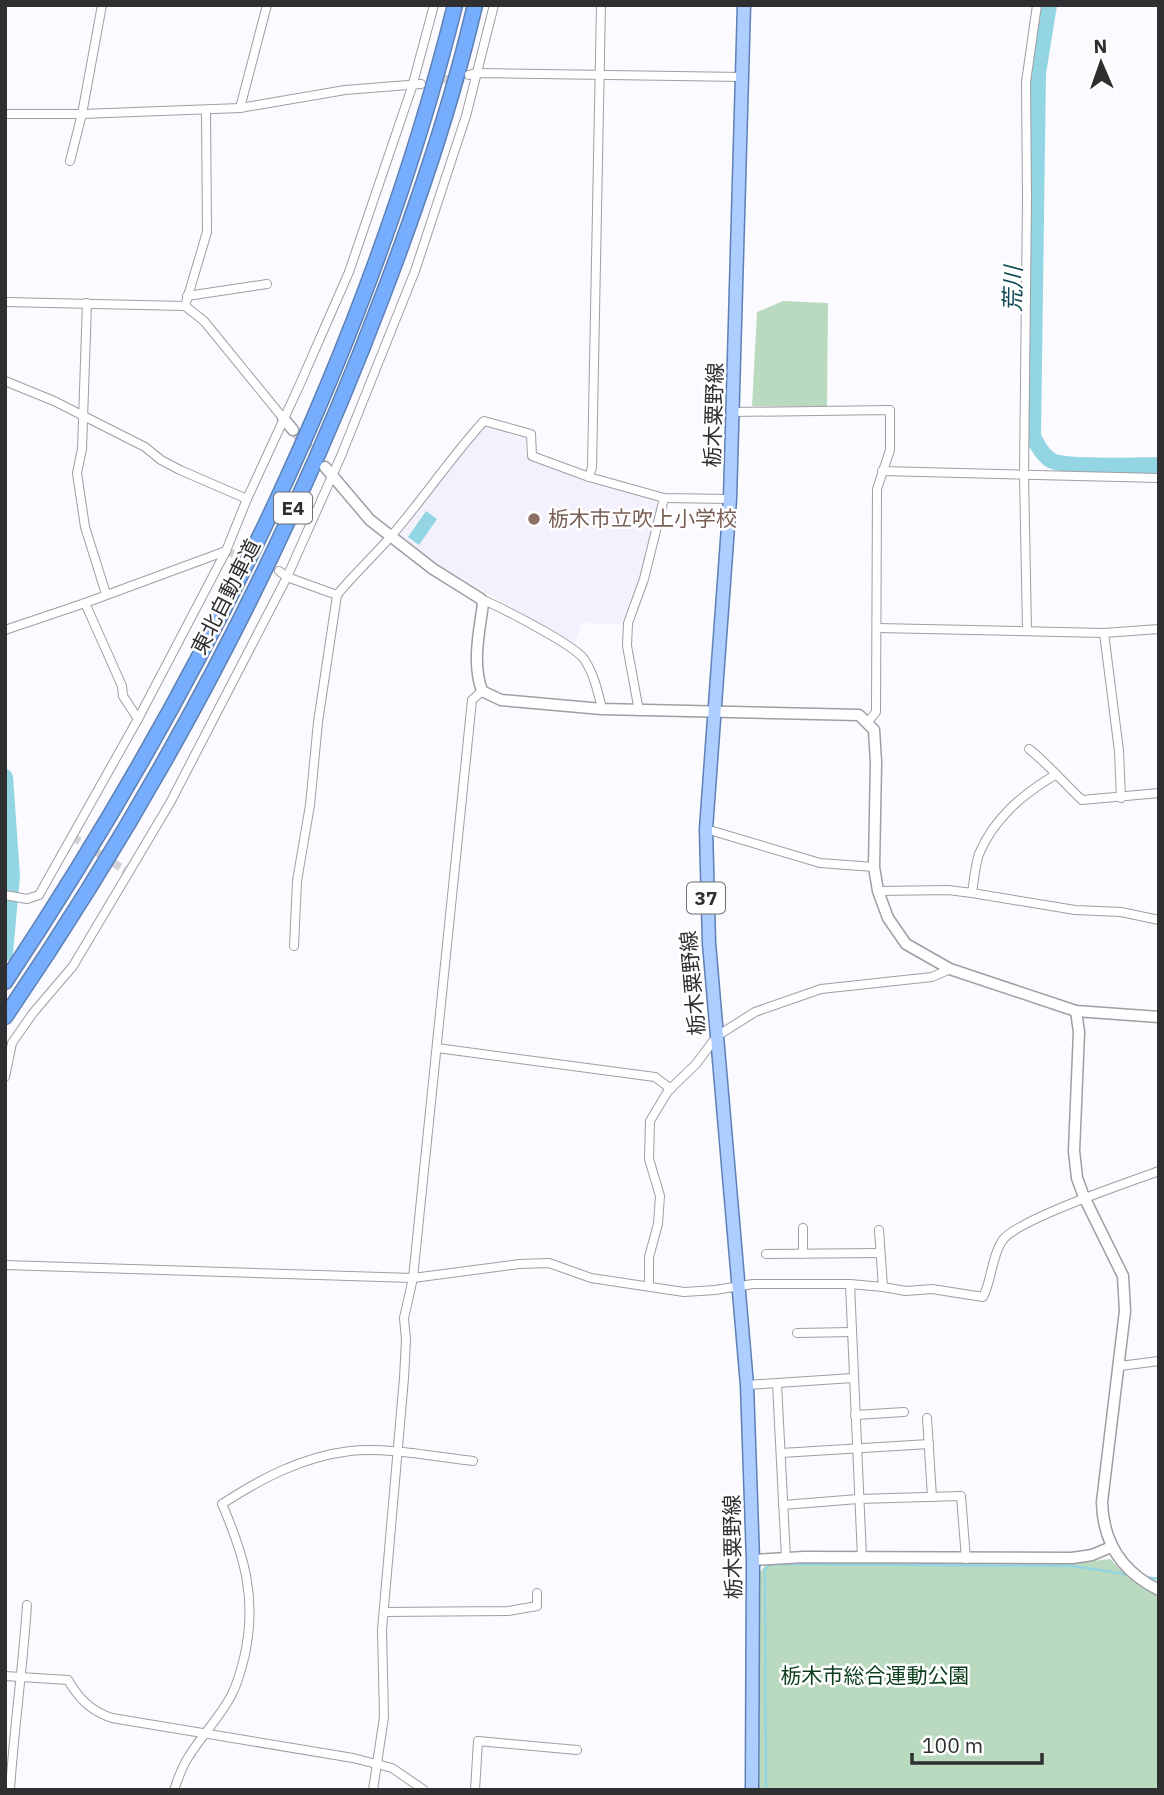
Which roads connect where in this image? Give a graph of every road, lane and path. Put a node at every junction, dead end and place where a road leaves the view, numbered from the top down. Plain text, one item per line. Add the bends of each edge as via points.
1 (102, 5) edge
2 (267, 5) edge
3 (434, 5) edge
4 (455, 5) edge
5 (475, 5) edge
6 (494, 5) edge
7 (601, 5) edge
8 (744, 5) edge
9 (1037, 5) edge
10 (478, 73) junction
11 (600, 74) junction
12 (468, 75) tunnel mouth
13 (742, 77) junction
14 (421, 84) tunnel mouth
15 (412, 87) junction
16 (240, 108) junction
17 (206, 110) junction
18 (5, 114) edge
19 (82, 114) junction
20 (71, 161) dead end
21 (267, 284) dead end
22 (187, 296) junction
23 (5, 302) edge
24 (87, 303) junction
25 (185, 306) junction
26 (5, 381) edge
27 (733, 412) junction
28 (82, 416) junction
29 (283, 418) junction
30 (293, 429) tunnel mouth
31 (882, 471) junction
32 (329, 472) junction
33 (1024, 474) junction
34 (589, 477) junction
35 (1159, 478) edge
36 (664, 498) junction
37 (247, 499) junction
38 (730, 499) junction
39 (391, 537) junction
40 (226, 551) junction
41 (279, 570) tunnel mouth
42 (287, 577) junction
43 (106, 594) junction
44 (337, 595) junction
45 (481, 599) junction
46 (85, 603) junction
47 (878, 628) junction
48 (1159, 629) edge
49 (5, 630) edge
50 (1027, 630) junction
51 (1104, 633) junction
52 (482, 691) junction
53 (602, 709) junction
54 (639, 711) junction
55 (714, 713) junction
56 (138, 719) junction
57 (868, 722) junction
58 (1029, 749) dead end
59 (1055, 775) junction
60 (1159, 793) edge
61 (1121, 798) junction
62 (706, 829) junction
63 (874, 867) junction
64 (878, 891) junction
65 (972, 893) junction
66 (5, 895) edge
67 (1159, 920) edge
68 (294, 946) dead end
69 (950, 969) junction
70 (5, 982) edge
71 (1076, 1011) junction
72 (5, 1017) edge
73 (1159, 1017) edge
74 (717, 1036) junction
75 (437, 1048) junction
76 (5, 1077) edge
77 (671, 1089) junction
78 (1159, 1171) edge
79 (1084, 1197) junction
80 (803, 1228) dead end
81 (879, 1230) dead end
82 (880, 1253) junction
83 (766, 1254) dead end
84 (803, 1254) junction
85 (5, 1265) edge
86 (413, 1278) junction
87 (850, 1284) junction
88 (649, 1286) junction
89 (739, 1287) junction
90 (883, 1287) junction
91 (852, 1332) junction
92 (797, 1333) dead end
93 (1159, 1361) edge
94 (1120, 1366) junction
95 (853, 1378) junction
96 (777, 1384) junction
97 (747, 1385) junction
98 (904, 1412) dead end
99 (855, 1415) junction
100 (927, 1418) dead end
101 (929, 1444) junction
102 (856, 1447) junction
103 (398, 1452) junction
104 (781, 1452) junction
105 (473, 1461) dead end
106 (932, 1497) junction
107 (858, 1499) junction
108 (783, 1505) junction
109 (1111, 1547) junction
110 (786, 1558) junction
111 (862, 1558) junction
112 (966, 1559) junction
113 (753, 1560) junction
114 (1159, 1590) edge
115 (537, 1593) dead end
116 (27, 1605) dead end
117 (384, 1612) junction
118 (5, 1676) edge
119 (22, 1678) junction
120 (206, 1733) junction
121 (577, 1749) dead end
122 (376, 1764) junction
123 (10, 1790) edge
124 (174, 1790) edge
125 (373, 1790) edge
126 (424, 1790) edge
127 (475, 1790) edge
128 (752, 1790) edge

1 - 19 street
2 - 16 street
3 - 15 street
4 - 70 highway, 東北自動車道 / E4 via 419,133 377,254 301,445 162,724
5 - 72 highway, 東北自動車道 / E4 via 409,223 360,357 319,450 180,732 105,864
6 - 10 street
7 - 11 street
8 - 13 main road, 栃木粟野線 / 37
9 - 33 street via 1026,82
10 - 11 street
10 - 12 street
10 - 32 street via 415,271
11 - 13 street
11 - 34 street
13 - 27 main road, 栃木粟野線 / 37
14 - 15 street
15 - 16 street via 345,90
15 - 29 street via 349,272
16 - 17 street
17 - 19 street
17 - 22 street via 207,232
18 - 19 street
19 - 20 street
21 - 22 street
22 - 25 street
23 - 24 street
24 - 25 street
24 - 28 street
25 - 29 street via 204,321
26 - 28 street
27 - 31 street via 890,410 890,450
27 - 38 main road, 栃木粟野線 / 37
28 - 37 street via 180,470
28 - 43 street via 76,473 85,527
29 - 30 street
29 - 37 street
31 - 33 street
31 - 47 street via 877,489
32 - 39 street
32 - 42 street
33 - 35 street
33 - 50 street
34 - 36 street
34 - 39 street via 532,456 531,434 484,421
36 - 38 street
36 - 54 street via 628,623 627,646
37 - 40 street
38 - 55 main road, 栃木粟野線 / 37
39 - 44 street
39 - 45 street
40 - 43 street
40 - 56 street
41 - 42 street
42 - 44 street
42 - 76 street via 170,803 73,966 12,1043
43 - 46 street
44 - 68 street via 297,881
45 - 52 street via 477,657
45 - 53 street via 582,657 595,680
46 - 49 street
46 - 56 street
47 - 50 street
47 - 57 street via 876,712
48 - 51 street
50 - 51 street
51 - 61 street
52 - 53 street via 501,700
52 - 75 street via 471,700
53 - 54 street
54 - 55 street
55 - 57 street via 838,713 859,715
55 - 62 main road, 栃木粟野線 / 37
56 - 66 street via 39,895 27,899
57 - 63 street via 875,742
58 - 59 street
59 - 61 street via 1082,800
59 - 65 street via 1025,794 997,824 978,857
60 - 61 street
62 - 63 street via 820,863
62 - 74 main road, 栃木粟野線 / 37 via 706,897
63 - 64 street
64 - 65 street
64 - 69 street via 887,918 906,944
65 - 67 street
69 - 71 street
69 - 74 street via 932,976 821,989 755,1012
71 - 73 street
71 - 79 street via 1074,1151
74 - 77 street
74 - 89 main road, 栃木粟野線 / 37
75 - 77 street via 655,1077
75 - 86 street
77 - 88 street via 657,1106 649,1130 649,1159 660,1196 649,1257
78 - 79 street
79 - 90 street via 1002,1240 983,1297
79 - 94 street via 1122,1276 1125,1311
80 - 84 street
81 - 82 street
82 - 84 street
82 - 90 street
83 - 84 street
85 - 86 street
86 - 88 street via 549,1263 591,1278
86 - 103 street via 404,1318
87 - 89 street
87 - 90 street
87 - 91 street
88 - 89 street via 684,1292
89 - 97 main road, 栃木粟野線 / 37
91 - 92 street
91 - 95 street
93 - 94 street
94 - 109 street via 1102,1502
95 - 96 street
95 - 99 street
96 - 97 street
96 - 104 street
97 - 113 main road, 栃木粟野線 / 37
98 - 99 street
99 - 102 street
100 - 101 street
101 - 102 street
101 - 106 street
102 - 104 street
102 - 107 street
103 - 105 street
103 - 117 street
103 - 120 street via 352,1451 313,1458 261,1479 222,1504 236,1538 251,1608 241,1670 232,1694
104 - 108 street
106 - 107 street
106 - 112 street via 961,1496
107 - 108 street
107 - 111 street
108 - 110 street
109 - 112 street via 1072,1558
109 - 114 street via 1138,1578
110 - 111 street
110 - 113 street
111 - 112 street
113 - 128 main road, 栃木粟野線 / 37
115 - 117 street via 537,1606 508,1611
116 - 119 street
117 - 122 street via 384,1717
118 - 119 street
119 - 120 street via 68,1680 97,1713 111,1718
119 - 123 street
120 - 122 street
120 - 124 street via 187,1757
121 - 127 street via 478,1741
122 - 125 street
122 - 126 street via 393,1768

